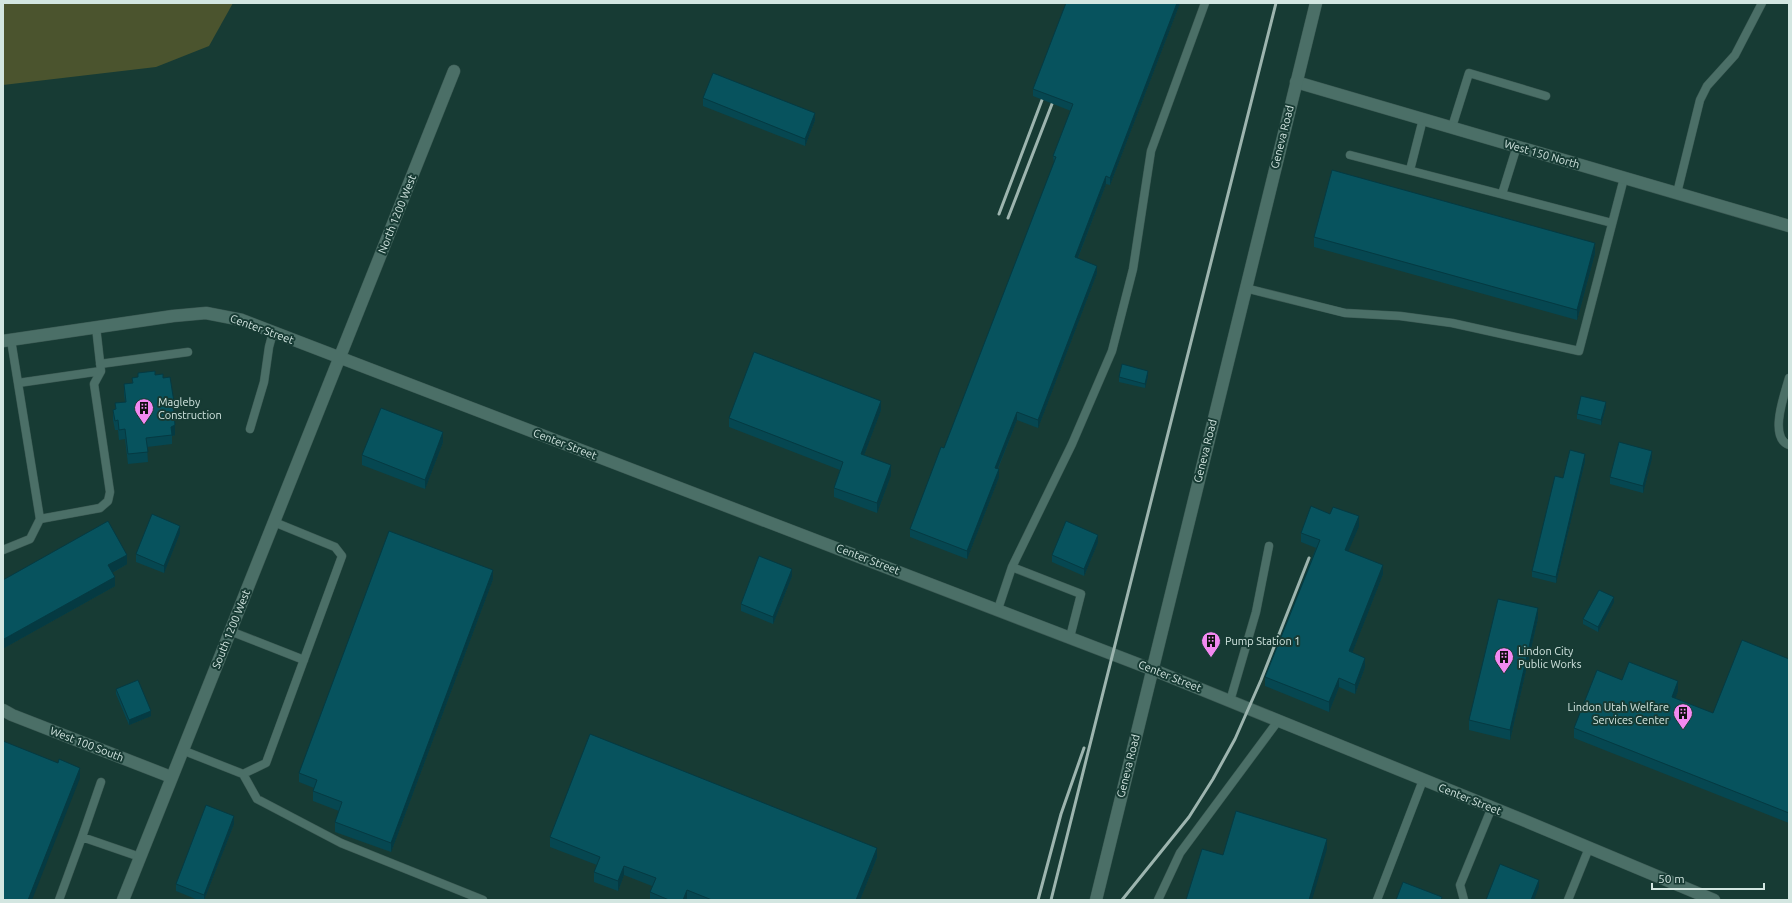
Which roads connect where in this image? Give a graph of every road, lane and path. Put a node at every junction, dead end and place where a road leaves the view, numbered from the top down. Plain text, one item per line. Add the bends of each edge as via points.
1 (1205, 3) edge
2 (1316, 3) edge
3 (1762, 3) edge
4 (454, 71) dead end
5 (1296, 82) junction
6 (1546, 96) dead end
7 (1423, 119) junction
8 (1452, 128) junction
9 (1517, 146) junction
10 (1350, 155) dead end
11 (1410, 170) junction
12 (1624, 178) junction
13 (1677, 193) junction
14 (1502, 194) junction
15 (1612, 223) junction
16 (1789, 226) edge
17 (1245, 288) junction
18 (96, 327) junction
19 (273, 332) junction
20 (7, 341) edge
21 (188, 352) dead end
22 (340, 358) junction
23 (100, 367) junction
24 (1789, 378) edge
25 (18, 383) junction
26 (250, 429) dead end
27 (1787, 444) edge
28 (40, 519) junction
29 (274, 522) junction
30 (1269, 546) dead end
31 (3, 550) edge
32 (1012, 567) junction
33 (998, 609) junction
34 (230, 631) junction
35 (1070, 637) junction
36 (304, 660) junction
37 (1151, 668) junction
38 (1230, 701) junction
39 (3, 710) edge
40 (1278, 721) junction
41 (182, 750) junction
42 (243, 774) junction
43 (171, 778) junction
44 (1423, 780) junction
45 (102, 782) dead end
46 (1492, 807) junction
47 (82, 836) junction
48 (1589, 848) junction
49 (140, 857) junction
50 (59, 900) edge
51 (123, 900) edge
52 (483, 900) edge
53 (1096, 900) edge
54 (1158, 900) edge
55 (1377, 900) edge
56 (1464, 900) edge
57 (1568, 900) edge
58 (1714, 900) edge

1 - 32 lane via 1151,151 1133,270 1112,351 1072,444
2 - 5 street, Geneva Road
3 - 13 lane via 1735,55 1708,86 1700,100
4 - 22 street, North 1200 West
5 - 7 street, West 150 North
5 - 17 street, Geneva Road
6 - 8 lane via 1469,74
7 - 8 street, West 150 North
7 - 11 lane
8 - 9 street, West 150 North
9 - 12 street, West 150 North
9 - 14 lane
10 - 11 lane
11 - 14 lane
12 - 13 street, West 150 North
12 - 15 lane
13 - 16 street, West 150 North
14 - 15 lane
15 - 17 lane via 1579,351 1452,323 1400,316 1345,313
17 - 37 street, Geneva Road
18 - 19 street, Center Street via 206,313 242,320
18 - 20 street, Center Street
18 - 23 lane
19 - 22 street, Center Street
19 - 26 lane via 264,382
20 - 25 lane
21 - 23 lane
22 - 29 street, South 1200 West
22 - 33 street, Center Street
23 - 25 lane
23 - 28 lane via 94,384 110,492 108,501 100,508
24 - 27 lane via 1778,424 1779,434
25 - 28 lane
28 - 31 lane via 30,539
29 - 34 street, South 1200 West
29 - 36 lane via 335,547 342,556
30 - 38 lane via 1256,612
32 - 33 lane
32 - 35 lane via 1081,594
33 - 35 street, Center Street
34 - 36 lane
34 - 41 street, South 1200 West
35 - 37 street, Center Street
36 - 42 lane via 266,763
37 - 38 street, Center Street
37 - 53 street, Geneva Road
38 - 40 street, Center Street
39 - 43 street, West 100 South
40 - 44 street, Center Street
40 - 54 lane via 1180,852
41 - 42 lane
41 - 43 street, South 1200 West
42 - 52 lane via 257,799 341,843
43 - 49 street, South 1200 West
44 - 46 street, Center Street
44 - 55 lane
45 - 47 lane
46 - 48 street, Center Street
46 - 56 lane via 1460,885
47 - 49 lane
47 - 50 lane
48 - 57 lane
48 - 58 street, Center Street
49 - 51 street, South 1200 West

